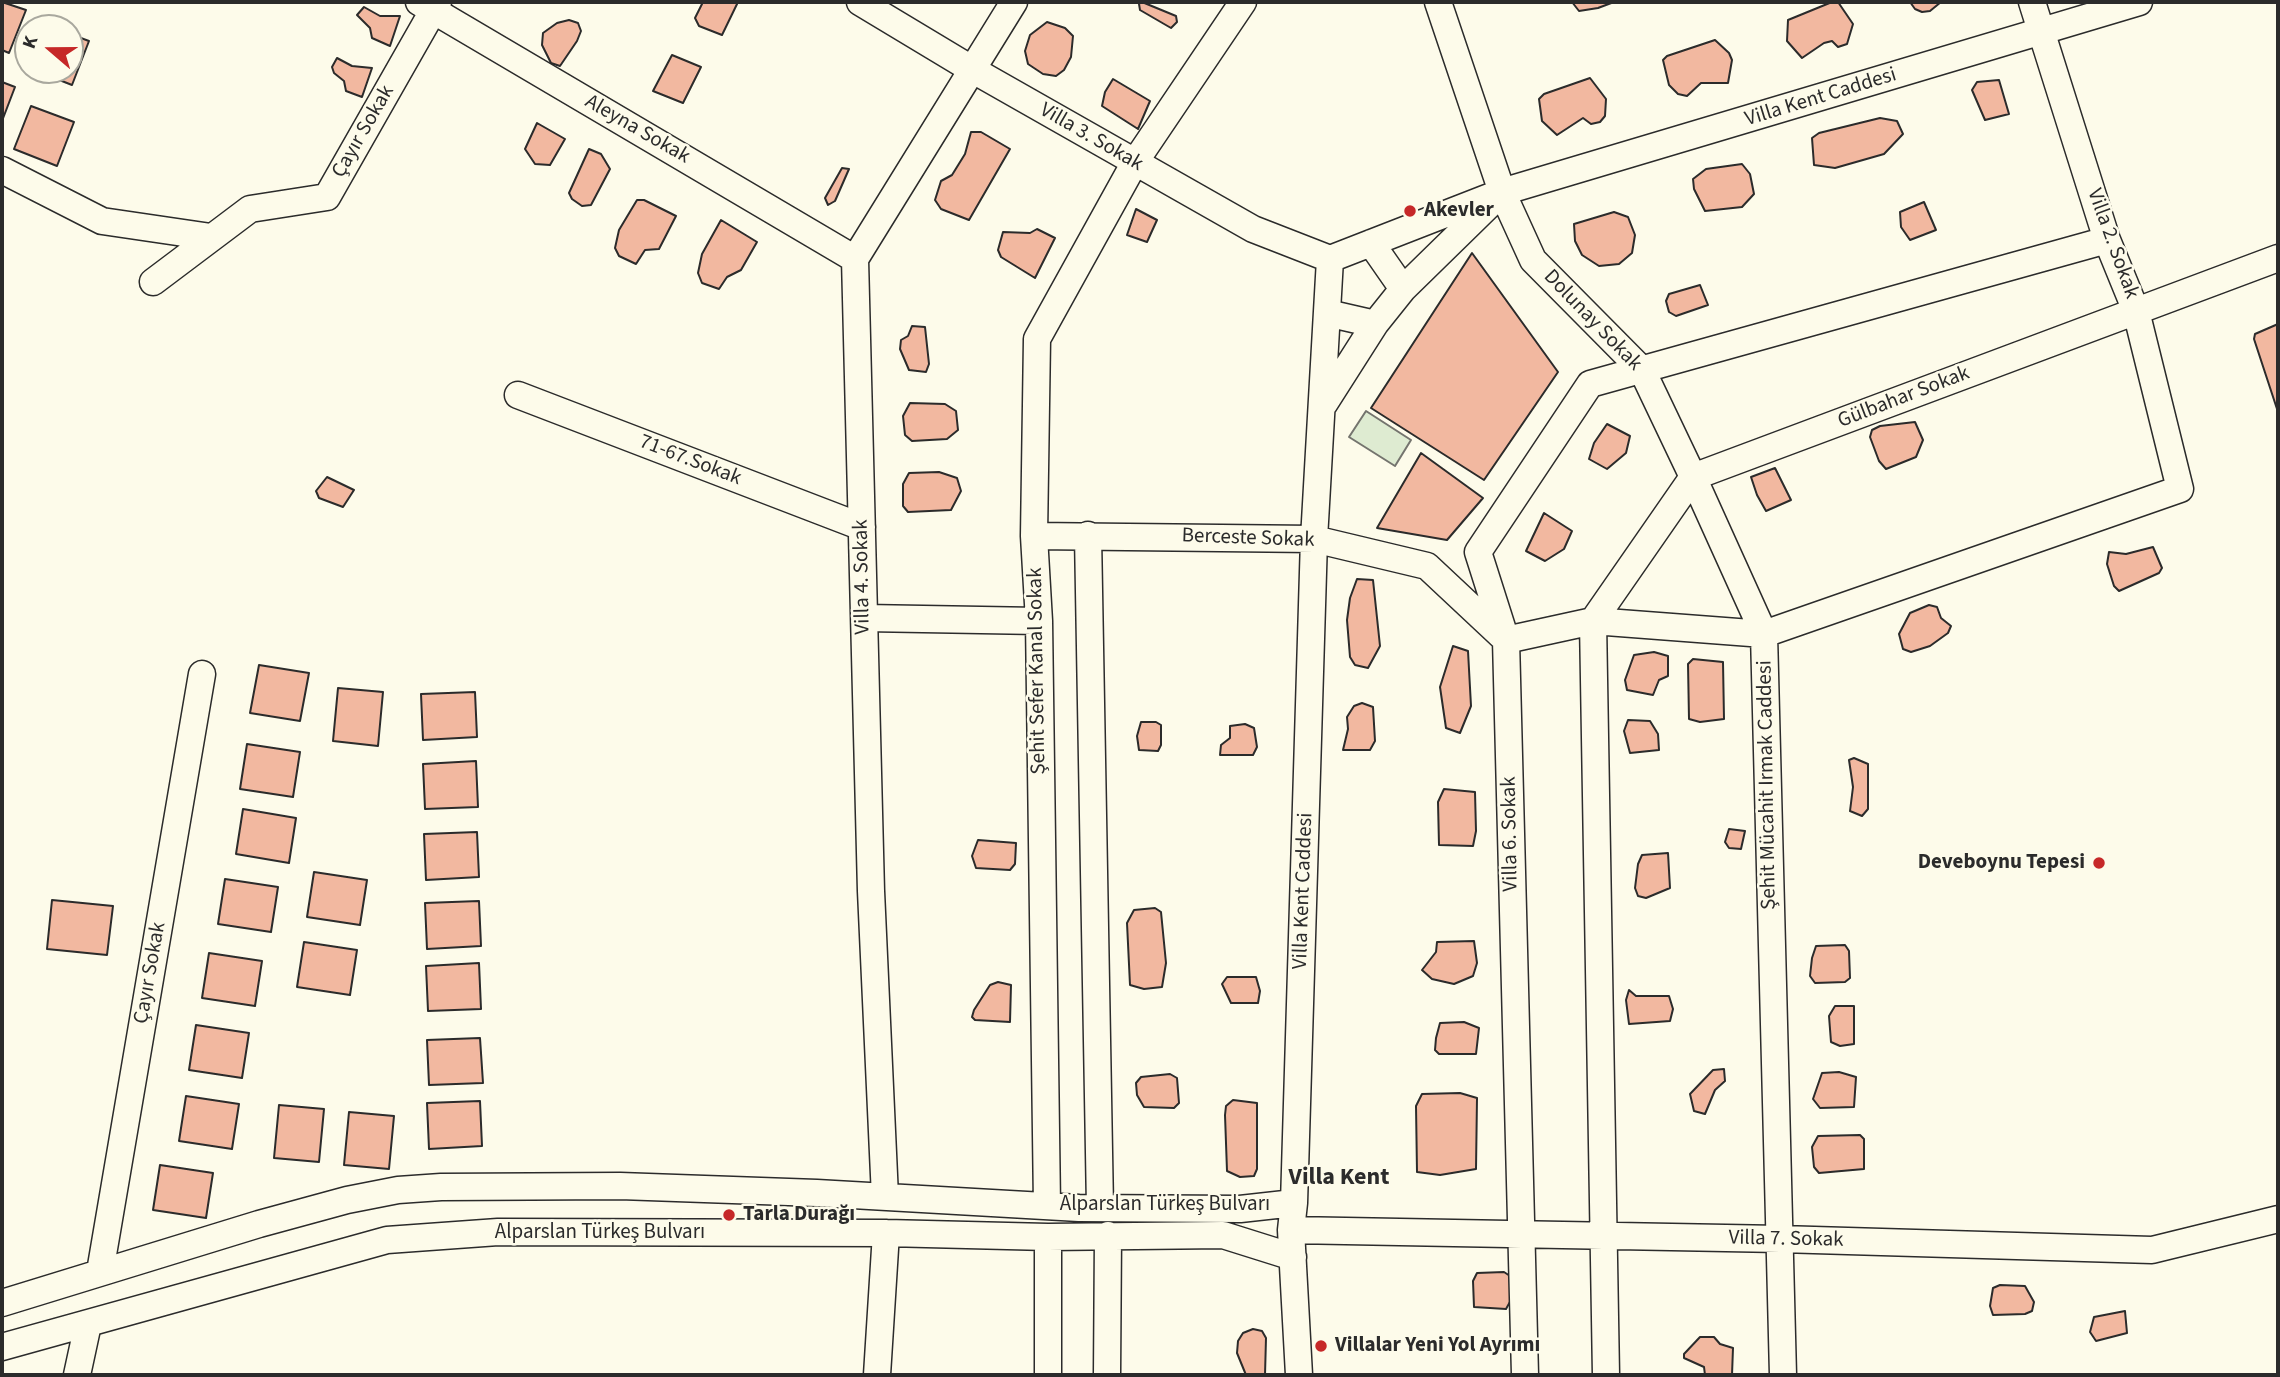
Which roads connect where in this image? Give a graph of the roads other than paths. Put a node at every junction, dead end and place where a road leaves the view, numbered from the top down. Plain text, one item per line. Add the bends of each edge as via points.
1 (860, 2) edge
2 (1014, 2) edge
3 (1243, 2) edge
4 (1438, 2) edge
5 (2032, 2) edge
6 (2139, 2) edge
7 (430, 5) edge
8 (2042, 32) junction
9 (973, 70) junction
10 (1135, 162) junction
11 (2, 170) edge
12 (1502, 192) junction
13 (211, 237) junction
14 (2107, 240) junction
15 (1371, 243) junction
16 (855, 258) junction
17 (2278, 258) edge
18 (1330, 259) junction
19 (153, 282) dead end
20 (1403, 289) junction
21 (2136, 311) junction
22 (1327, 313) junction
23 (1375, 324) junction
24 (1642, 370) junction
25 (518, 395) dead end
26 (1322, 407) junction
27 (1693, 477) junction
28 (2180, 489) joint
29 (862, 527) junction
30 (1088, 535) junction
31 (1034, 536) junction
32 (1314, 538) junction
33 (864, 618) junction
34 (1039, 621) junction
35 (1593, 621) junction
36 (1764, 634) junction
37 (1506, 640) junction
38 (202, 674) dead end
39 (884, 1197) junction
40 (1294, 1203) junction
41 (1047, 1206) junction
42 (1100, 1208) junction
43 (2278, 1219) edge
44 (1291, 1230) junction
45 (886, 1233) junction
46 (1108, 1235) junction
47 (1521, 1235) junction
48 (1048, 1237) junction
49 (1603, 1237) junction
50 (1780, 1239) junction
51 (1293, 1257) junction
52 (100, 1272) junction
53 (2, 1303) edge
54 (88, 1324) junction
55 (2, 1347) edge
56 (77, 1375) edge
57 (877, 1375) edge
58 (1048, 1375) edge
59 (1107, 1375) edge
60 (1299, 1375) edge
61 (1525, 1375) edge
62 (1606, 1375) edge
63 (1783, 1375) edge

1 - 9 street, Villa 3. Sokak
2 - 9 street
3 - 10 street, Şehit Sefer Kanal Sokak
4 - 12 street, Dolunay Sokak
5 - 8 street, Villa 2. Sokak
6 - 8 street, Villa Kent Caddesi
7 - 13 street, Çayır Sokak via 327,197 250,209
7 - 16 street, Aleyna Sokak
8 - 12 street, Villa Kent Caddesi
8 - 14 street, Villa 2. Sokak
9 - 10 street, Villa 3. Sokak
9 - 16 street
10 - 18 street, Villa 3. Sokak via 1253,229
10 - 31 street, Şehit Sefer Kanal Sokak via 1037,339
11 - 13 street via 102,221
12 - 15 street, Villa Kent Caddesi
12 - 20 street, Villa Kent Caddesi
12 - 24 street, Dolunay Sokak via 1533,260
13 - 19 street, Çayır Sokak
14 - 21 street, Villa 2. Sokak
14 - 24 street
15 - 18 street, Villa Kent Caddesi
15 - 20 street
16 - 29 street, Villa 4. Sokak
17 - 21 street, Gülbahar Sokak
18 - 22 street, Villa Kent Caddesi
20 - 23 street, Villa Kent Caddesi
21 - 27 street, Gülbahar Sokak
21 - 28 street, Villa 2. Sokak
22 - 23 street
22 - 26 street, Villa Kent Caddesi
23 - 26 street, Villa Kent Caddesi
24 - 27 street, Dolunay Sokak
24 - 37 street, Villa 6. Sokak via 1590,384 1478,552
25 - 29 street, 71-67.Sokak
26 - 32 street, Villa Kent Caddesi
27 - 35 street
27 - 36 street, Dolunay Sokak
28 - 36 street, Şehit Mücahit Irmak Caddesi
29 - 33 street, Villa 4. Sokak
30 - 31 street, Berceste Sokak
30 - 32 street, Berceste Sokak
30 - 42 street
31 - 34 street, Şehit Sefer Kanal Sokak
32 - 37 street, Berceste Sokak via 1427,566
32 - 40 street, Villa Kent Caddesi
33 - 34 street
33 - 39 street, Villa 4. Sokak
34 - 41 street, Şehit Sefer Kanal Sokak
35 - 36 street
35 - 37 street
35 - 49 street
36 - 50 street, Şehit Mücahit Irmak Caddesi
37 - 47 street, Villa 6. Sokak
38 - 52 street, Çayır Sokak
39 - 41 street, Alparslan Türkeş Bulvarı
39 - 52 street, Alparslan Türkeş Bulvarı via 620,1186 398,1190 259,1224
40 - 42 street, Alparslan Türkeş Bulvarı via 1240,1209
40 - 44 street, Villa Kent Caddesi
41 - 42 street, Alparslan Türkeş Bulvarı
43 - 50 street, Villa 7. Sokak via 2152,1250
44 - 47 street, Villa 7. Sokak
44 - 51 street, Villa Kent Caddesi
45 - 48 street, Alparslan Türkeş Bulvarı
45 - 54 street, Alparslan Türkeş Bulvarı via 498,1232 387,1240
45 - 57 street
46 - 48 street, Alparslan Türkeş Bulvarı
46 - 51 street, Alparslan Türkeş Bulvarı via 1223,1235
46 - 59 street
47 - 49 street, Villa 7. Sokak
47 - 61 street, Villa 6. Sokak
48 - 58 street
49 - 50 street, Villa 7. Sokak
49 - 62 street
50 - 63 street, Şehit Mücahit Irmak Caddesi
51 - 60 street, Villa Kent Caddesi
52 - 53 street, Alparslan Türkeş Bulvarı
54 - 55 street, Alparslan Türkeş Bulvarı
54 - 56 street

